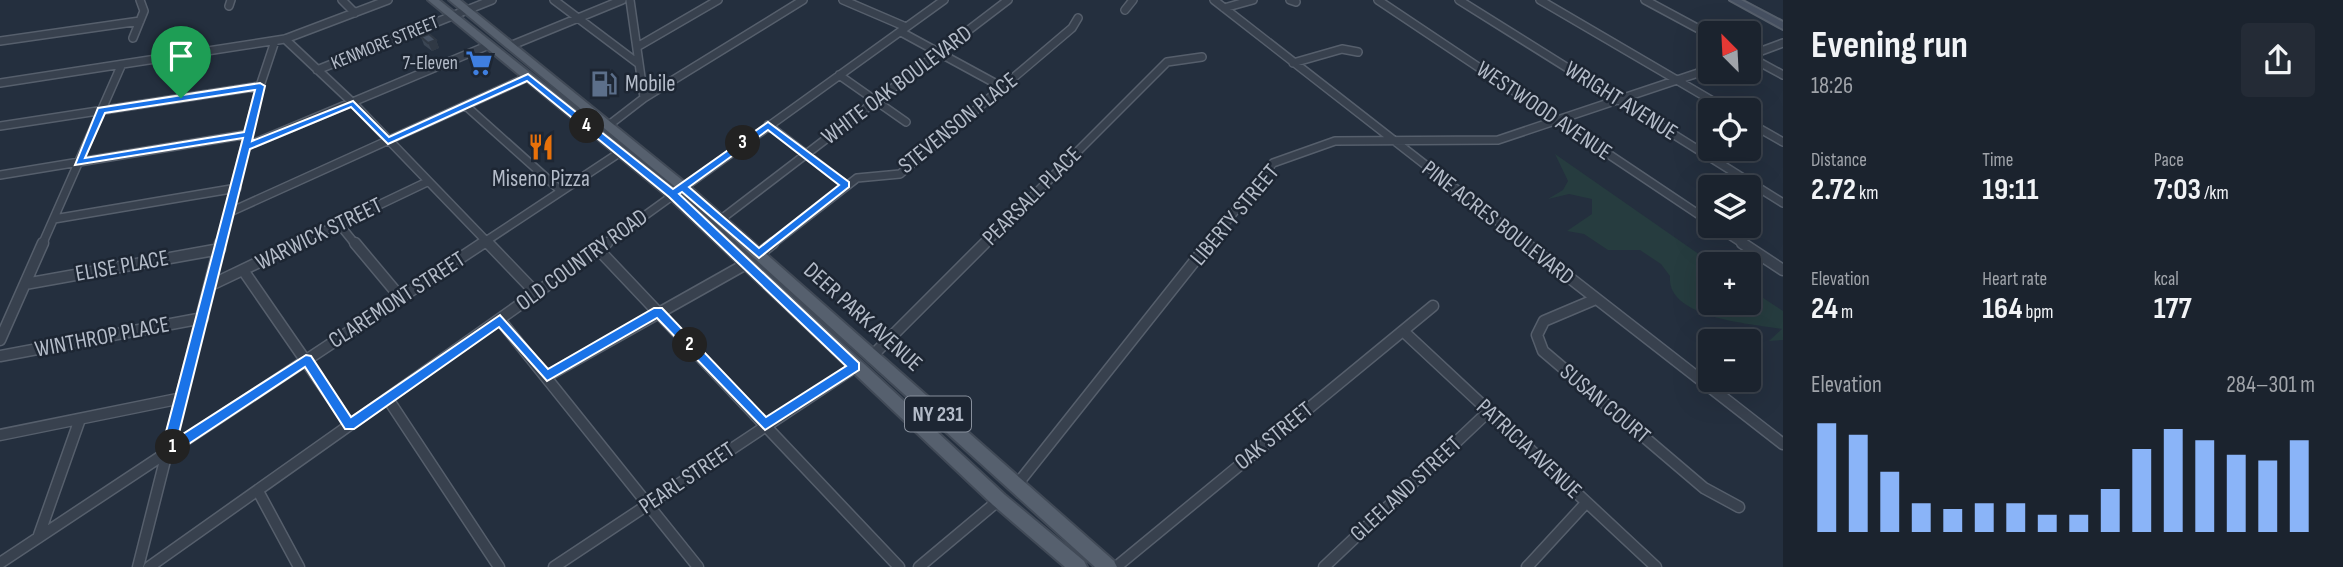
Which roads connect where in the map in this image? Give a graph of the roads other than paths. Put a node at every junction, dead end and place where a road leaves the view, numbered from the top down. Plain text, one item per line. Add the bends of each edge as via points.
1 (140, 0) edge
2 (342, 0) edge
3 (388, 0) edge
4 (433, 0) edge
5 (454, 0) edge
6 (492, 0) edge
7 (555, 0) edge
8 (622, 0) edge
9 (630, 0) edge
10 (718, 0) edge
11 (803, 0) edge
12 (843, 0) edge
13 (944, 0) edge
14 (1008, 0) edge
15 (1133, 0) edge
16 (1214, 0) edge
17 (1252, 0) edge
18 (1378, 0) edge
19 (1459, 0) edge
20 (1540, 0) edge
21 (1646, 0) edge
22 (1734, 0) edge
23 (1224, 8) junction
24 (1125, 10) dead end
25 (355, 13) junction
26 (459, 13) junction
27 (578, 18) junction
28 (1078, 18) dead end
29 (140, 22) junction
30 (1783, 26) edge
31 (1698, 28) edge
32 (904, 29) junction
33 (133, 38) dead end
34 (0, 41) edge
35 (280, 41) junction
36 (1783, 43) edge
37 (489, 45) junction
38 (510, 46) junction
39 (637, 47) junction
40 (1761, 51) edge
41 (1358, 52) dead end
42 (938, 53) junction
43 (1202, 57) dead end
44 (1293, 62) junction
45 (1761, 63) edge
46 (639, 64) junction
47 (121, 66) junction
48 (317, 70) junction
49 (1698, 73) edge
50 (839, 75) junction
51 (1783, 75) edge
52 (528, 77) junction
53 (1676, 80) junction
54 (0, 83) edge
55 (260, 86) junction
56 (1002, 87) junction
57 (644, 98) junction
58 (1707, 98) edge
59 (1618, 100) junction
60 (875, 102) junction
61 (353, 103) junction
62 (466, 106) junction
63 (102, 110) junction
64 (1557, 120) junction
65 (906, 122) dead end
66 (608, 125) junction
67 (768, 125) junction
68 (0, 126) edge
69 (1761, 129) edge
70 (248, 134) junction
71 (388, 141) junction
72 (1392, 141) junction
73 (1783, 142) edge
74 (245, 147) junction
75 (619, 153) junction
76 (806, 155) junction
77 (78, 162) junction
78 (0, 175) edge
79 (427, 182) junction
80 (846, 185) junction
81 (236, 188) junction
82 (561, 191) junction
83 (678, 191) junction
84 (1783, 203) edge
85 (230, 212) junction
86 (1698, 214) edge
87 (54, 219) junction
88 (720, 220) junction
89 (339, 224) junction
90 (1734, 238) edge
91 (485, 242) junction
92 (220, 249) junction
93 (598, 249) junction
94 (752, 259) junction
95 (243, 270) junction
96 (1783, 270) edge
97 (25, 284) junction
98 (211, 285) junction
99 (536, 293) junction
100 (401, 298) junction
101 (1596, 299) junction
102 (1433, 306) dead end
103 (658, 312) junction
104 (203, 318) junction
105 (500, 320) junction
106 (1403, 331) junction
107 (0, 340) edge
108 (873, 355) junction
109 (0, 356) edge
110 (306, 359) junction
111 (855, 367) junction
112 (547, 376) junction
113 (182, 398) junction
114 (388, 399) junction
115 (1489, 411) junction
116 (80, 419) junction
117 (350, 425) junction
118 (765, 425) junction
119 (0, 435) edge
120 (1783, 444) edge
121 (168, 451) junction
122 (1016, 486) junction
123 (258, 491) junction
124 (999, 500) junction
125 (1587, 503) junction
126 (649, 504) junction
127 (1739, 507) dead end
128 (38, 538) junction
129 (0, 563) edge
130 (138, 567) edge
131 (149, 567) edge
132 (299, 567) edge
133 (499, 567) edge
134 (554, 567) edge
135 (698, 567) edge
136 (899, 567) edge
137 (919, 567) edge
138 (1078, 567) edge
139 (1108, 567) edge
140 (1116, 567) edge
141 (1324, 567) edge
142 (1527, 567) edge
143 (1656, 567) edge

1 - 29 street via 144,11
2 - 25 street
3 - 25 street
4 - 26 main road, DEER PARK AVENUE / NY 231
5 - 26 main road, DEER PARK AVENUE / NY 231
6 - 26 street, KENMORE STREET
7 - 27 street
8 - 27 street
9 - 39 street
10 - 39 street
11 - 57 street
12 - 32 street
13 - 32 street, OLD COUNTRY ROAD
14 - 42 street, WHITE OAK BOULEVARD
15 - 24 street
16 - 23 street, PINE ACRES BOULEVARD
17 - 23 street
18 - 64 street, WESTWOOD AVENUE
19 - 59 street, WRIGHT AVENUE
20 - 53 street
21 - 31 street
22 - 30 street
23 - 44 street, PINE ACRES BOULEVARD
25 - 35 street
26 - 37 main road, DEER PARK AVENUE / NY 231
26 - 38 main road, DEER PARK AVENUE / NY 231
26 - 48 street, KENMORE STREET
27 - 38 street
27 - 46 street
28 - 56 street, STEVENSON PLACE
29 - 33 street
29 - 34 street
32 - 42 street
32 - 50 street, OLD COUNTRY ROAD
35 - 47 street
35 - 48 street
35 - 55 street
36 - 40 street
37 - 52 main road, DEER PARK AVENUE / NY 231
37 - 61 street
38 - 66 main road, DEER PARK AVENUE / NY 231
39 - 46 street
41 - 44 street via 1342,49
42 - 56 street
42 - 60 street, WHITE OAK BOULEVARD
43 - 108 street, PEARSALL PLACE via 1167,62
44 - 72 street, PINE ACRES BOULEVARD
45 - 51 street
46 - 57 street
47 - 54 street
47 - 63 street
48 - 61 street
49 - 53 street, LIBERTY STREET
50 - 60 street
50 - 67 street, OLD COUNTRY ROAD
52 - 62 street
52 - 75 main road, DEER PARK AVENUE / NY 231
53 - 58 street
53 - 59 street, LIBERTY STREET
55 - 63 street
55 - 70 street
56 - 80 street, STEVENSON PLACE via 900,174 857,178
57 - 66 street
59 - 64 street, LIBERTY STREET
59 - 84 street, WRIGHT AVENUE
60 - 65 street
60 - 76 street, WHITE OAK BOULEVARD
61 - 71 street
61 - 74 street
62 - 71 street
62 - 82 street
63 - 68 street
63 - 77 street
64 - 72 street, LIBERTY STREET via 1498,140
64 - 86 street, WESTWOOD AVENUE
66 - 83 main road, DEER PARK AVENUE / NY 231
67 - 76 street
67 - 83 street, OLD COUNTRY ROAD
69 - 73 street
70 - 74 street
70 - 77 street
71 - 79 street
71 - 85 street
72 - 101 street, PINE ACRES BOULEVARD
72 - 122 street, LIBERTY STREET via 1335,141 1273,163
74 - 81 street
75 - 82 street, CLAREMONT STREET
75 - 83 main road, DEER PARK AVENUE / NY 231
76 - 80 street
76 - 88 street, WHITE OAK BOULEVARD
77 - 78 street
77 - 87 street
79 - 89 street, WARWICK STREET
79 - 91 street
80 - 94 street, STEVENSON PLACE
81 - 85 street
81 - 87 street
82 - 91 street, CLAREMONT STREET
83 - 88 main road, DEER PARK AVENUE / NY 231
83 - 93 street, OLD COUNTRY ROAD
83 - 94 main road, DEER PARK AVENUE / NY 231
85 - 92 street
87 - 97 street
88 - 94 main road, DEER PARK AVENUE / NY 231
89 - 95 street, WARWICK STREET
89 - 100 street
90 - 96 street
91 - 99 street
91 - 100 street, CLAREMONT STREET
92 - 97 street, ELISE PLACE
92 - 98 street
93 - 99 street, OLD COUNTRY ROAD
93 - 103 street
94 - 103 street, STEVENSON PLACE
94 - 108 main road, DEER PARK AVENUE / NY 231
94 - 111 main road, DEER PARK AVENUE / NY 231
95 - 98 street, WARWICK STREET
95 - 110 street
97 - 107 street
98 - 104 street
99 - 105 street, OLD COUNTRY ROAD
100 - 110 street, CLAREMONT STREET
101 - 120 street, PINE ACRES BOULEVARD
101 - 127 street, SUSAN COURT via 1544,321 1537,335 1543,351 1704,488
102 - 106 street, OAK STREET
103 - 112 street, STEVENSON PLACE
103 - 118 street
104 - 109 street, WINTHROP PLACE
104 - 113 street
105 - 112 street
105 - 114 street, OLD COUNTRY ROAD
106 - 115 street, PATRICIA AVENUE
106 - 140 street, OAK STREET
108 - 122 main road, DEER PARK AVENUE / NY 231
110 - 117 street
110 - 121 street, CLAREMONT STREET
111 - 118 street, PEARL STREET
111 - 124 main road, DEER PARK AVENUE / NY 231
112 - 126 street
113 - 116 street
113 - 121 street
114 - 117 street, OLD COUNTRY ROAD
114 - 133 street
115 - 125 street, PATRICIA AVENUE
115 - 141 street, GLEELAND STREET
116 - 119 street
116 - 128 street
117 - 123 street, OLD COUNTRY ROAD
118 - 126 street, PEARL STREET
118 - 136 street
121 - 128 street, CLAREMONT STREET
121 - 130 street
122 - 139 main road, DEER PARK AVENUE / NY 231
123 - 131 street, OLD COUNTRY ROAD
123 - 132 street
124 - 137 street
124 - 138 main road, DEER PARK AVENUE / NY 231
125 - 142 street
125 - 143 street, PATRICIA AVENUE
126 - 134 street, PEARL STREET
126 - 135 street
128 - 129 street, CLAREMONT STREET

